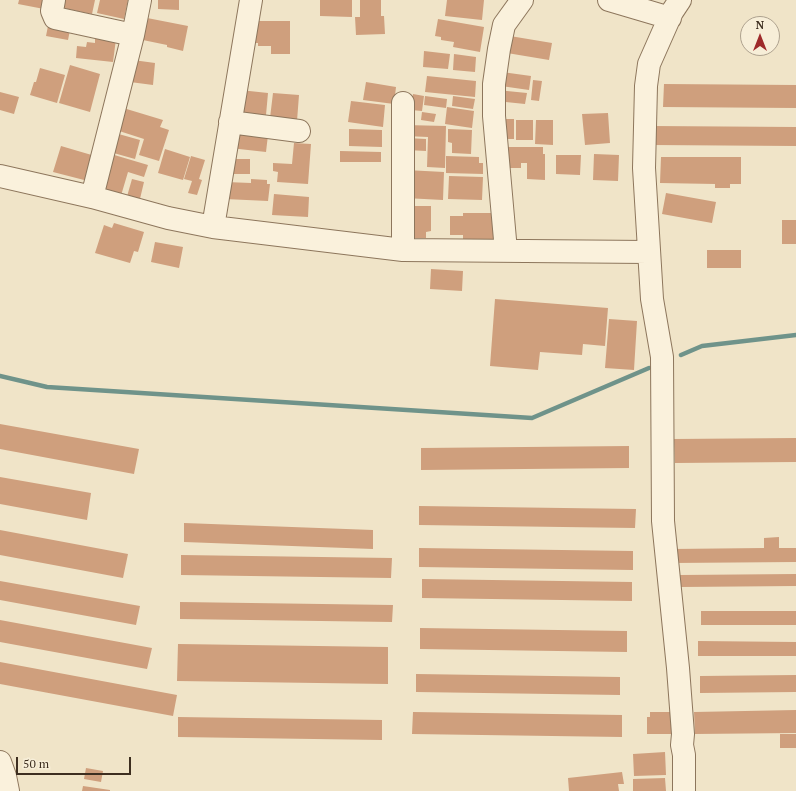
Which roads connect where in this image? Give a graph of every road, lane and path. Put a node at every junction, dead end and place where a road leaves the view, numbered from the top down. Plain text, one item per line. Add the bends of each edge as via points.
1 (54, 0) edge
2 (140, 0) edge
3 (251, 0) edge
4 (522, 0) edge
5 (609, 0) edge
6 (675, 9) edge
7 (133, 35) junction
8 (403, 103) dead end
9 (230, 122) junction
10 (299, 131) dead end
11 (0, 176) edge
12 (92, 197) junction
13 (213, 227) junction
14 (403, 250) junction
15 (506, 251) junction
16 (648, 252) junction
17 (0, 762) edge
18 (8, 791) edge
19 (684, 791) edge

1 - 7 street via 54,18
2 - 7 street
3 - 9 street
4 - 15 street via 504,25 494,84 494,116
5 - 6 street
6 - 16 street via 649,64 646,86 644,168
7 - 12 street
8 - 14 street
9 - 10 street
9 - 13 street
11 - 12 street
12 - 13 street via 168,218
13 - 14 street
14 - 15 street
15 - 16 street
16 - 19 street via 652,299 662,357 663,520 679,675
17 - 18 street

